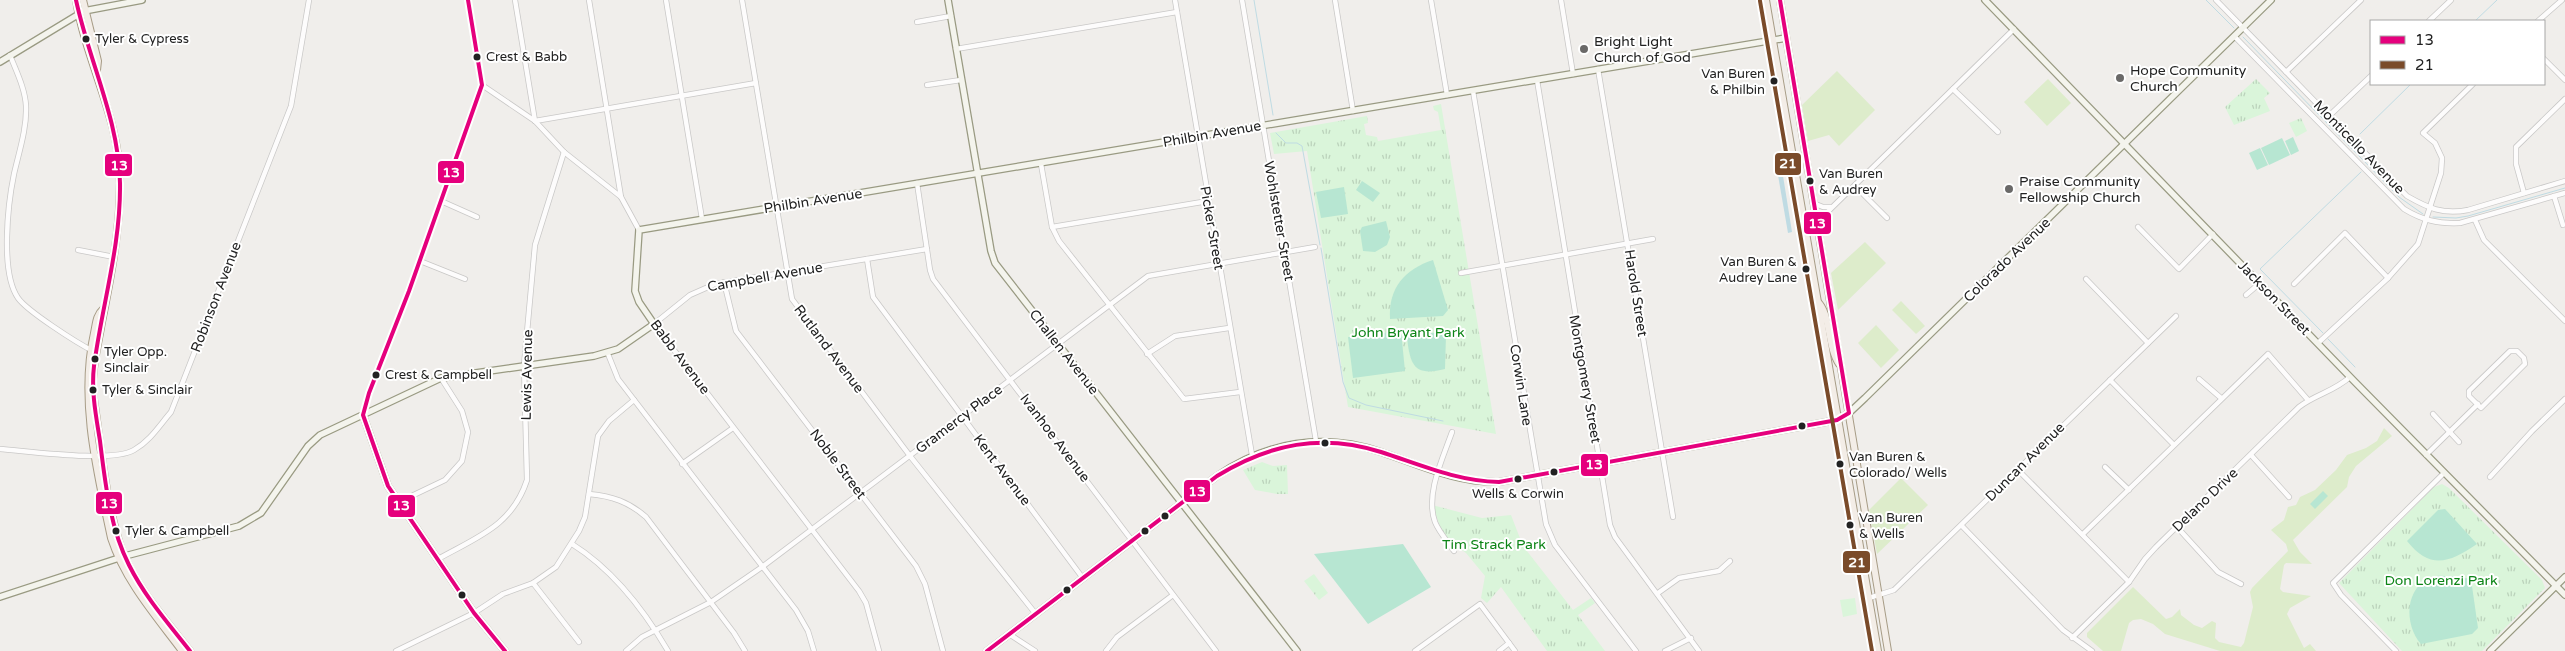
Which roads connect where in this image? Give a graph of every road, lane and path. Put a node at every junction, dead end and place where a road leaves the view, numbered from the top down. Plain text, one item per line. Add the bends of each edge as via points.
1 (76, 0) edge
2 (83, 0) edge
3 (142, 0) edge
4 (309, 0) edge
5 (468, 0) edge
6 (515, 0) edge
7 (589, 0) edge
8 (666, 0) edge
9 (742, 0) edge
10 (948, 0) edge
11 (1174, 0) edge
12 (1242, 0) edge
13 (1335, 0) edge
14 (1431, 0) edge
15 (1561, 0) edge
16 (1766, 0) edge
17 (1780, 0) edge
18 (1985, 0) edge
19 (2216, 0) edge
20 (2271, 0) edge
21 (2361, 0) edge
22 (2451, 0) edge
23 (2562, 0) edge
24 (1177, 12) junction
25 (81, 13) junction
26 (951, 16) junction
27 (2429, 20) edge
28 (2539, 20) edge
29 (917, 22) dead end
30 (2243, 28) junction
31 (2014, 30) junction
32 (2234, 36) junction
33 (1786, 38) junction
34 (1773, 40) junction
35 (956, 49) junction
36 (10, 55) junction
37 (2545, 60) edge
38 (0, 62) edge
39 (1598, 69) junction
40 (2286, 72) junction
41 (1573, 74) junction
42 (2370, 77) edge
43 (961, 80) junction
44 (1537, 80) junction
45 (2565, 80) edge
46 (756, 83) junction
47 (482, 85) junction
48 (927, 85) dead end
49 (2472, 85) edge
50 (1953, 89) junction
51 (1473, 91) junction
52 (1447, 95) junction
53 (682, 96) junction
54 (2565, 99) edge
55 (607, 109) junction
56 (1353, 111) junction
57 (2329, 116) junction
58 (535, 121) junction
59 (1263, 126) junction
60 (1998, 132) dead end
61 (1197, 137) junction
62 (2125, 144) junction
63 (564, 152) junction
64 (1041, 164) junction
65 (976, 174) junction
66 (2565, 181) edge
67 (917, 183) junction
68 (1855, 186) junction
69 (2524, 193) junction
70 (2565, 193) edge
71 (2554, 196) junction
72 (621, 197) junction
73 (441, 201) junction
74 (1208, 201) junction
75 (1812, 202) junction
76 (776, 207) junction
77 (1831, 207) junction
78 (2430, 209) junction
79 (477, 217) dead end
80 (1887, 218) dead end
81 (702, 219) junction
82 (2475, 220) junction
83 (2426, 221) junction
84 (2563, 225) dead end
85 (1816, 226) junction
86 (1052, 227) junction
87 (2138, 228) dead end
88 (639, 230) junction
89 (1806, 234) junction
90 (2213, 234) junction
91 (1653, 239) dead end
92 (1628, 243) junction
93 (1315, 247) dead end
94 (926, 249) junction
95 (78, 250) dead end
96 (1285, 254) junction
97 (1564, 254) junction
98 (114, 257) junction
99 (867, 259) junction
100 (420, 261) junction
101 (1219, 265) junction
102 (1502, 266) junction
103 (788, 272) junction
104 (1460, 273) dead end
105 (465, 278) dead end
106 (2388, 278) junction
107 (2086, 280) dead end
108 (724, 282) junction
109 (2260, 283) junction
110 (2294, 284) dead end
111 (2246, 295) dead end
112 (1817, 302) junction
113 (1110, 304) junction
114 (2565, 310) edge
115 (2176, 316) dead end
116 (2560, 316) junction
117 (2565, 321) edge
118 (654, 324) junction
119 (1229, 328) junction
120 (2148, 343) junction
121 (1058, 344) junction
122 (2318, 344) junction
123 (93, 351) junction
124 (608, 354) junction
125 (1147, 354) junction
126 (524, 365) junction
127 (1840, 367) junction
128 (2350, 377) junction
129 (441, 378) junction
130 (2199, 379) dead end
131 (1011, 380) junction
132 (2110, 380) junction
133 (1240, 392) junction
134 (2221, 398) junction
135 (2565, 399) edge
136 (634, 400) junction
137 (2308, 400) junction
138 (2478, 404) junction
139 (2560, 404) junction
140 (2565, 409) edge
141 (1849, 413) junction
142 (2432, 414) dead end
143 (363, 415) junction
144 (962, 417) junction
145 (1837, 420) junction
146 (733, 428) junction
147 (1452, 432) dead end
148 (2450, 432) junction
149 (1316, 441) junction
150 (2459, 442) dead end
151 (2173, 444) junction
152 (0, 448) edge
153 (1662, 451) junction
154 (1252, 455) junction
155 (2251, 455) junction
156 (2426, 455) junction
157 (99, 456) junction
158 (910, 456) junction
159 (1599, 463) junction
160 (682, 464) junction
161 (2105, 467) dead end
162 (2017, 469) junction
163 (1438, 473) junction
164 (2444, 473) junction
165 (1536, 475) junction
166 (2490, 477) dead end
167 (2129, 490) junction
168 (860, 493) junction
169 (589, 494) junction
170 (2288, 497) dead end
171 (399, 502) junction
172 (1181, 503) junction
173 (1673, 517) dead end
174 (1962, 526) junction
175 (2177, 527) junction
176 (813, 530) junction
177 (2083, 534) junction
178 (1133, 540) junction
179 (572, 544) junction
180 (1454, 551) dead end
181 (122, 557) junction
182 (438, 559) junction
183 (1730, 561) dead end
184 (762, 567) junction
185 (1082, 577) junction
186 (2565, 578) edge
187 (2129, 582) junction
188 (533, 584) junction
189 (2241, 584) dead end
190 (2556, 586) junction
191 (1658, 593) junction
192 (1173, 595) junction
193 (2565, 595) edge
194 (1879, 596) junction
195 (0, 597) edge
196 (1869, 598) junction
197 (711, 602) junction
198 (474, 613) junction
199 (1035, 614) junction
200 (655, 629) junction
201 (1010, 634) junction
202 (1691, 638) junction
203 (2072, 638) junction
204 (579, 642) dead end
205 (1509, 643) junction
206 (185, 650) edge
207 (396, 651) edge
208 (505, 651) edge
209 (626, 651) edge
210 (668, 651) edge
211 (745, 651) edge
212 (814, 651) edge
213 (879, 651) edge
214 (943, 651) edge
215 (987, 651) edge
216 (1035, 651) edge
217 (1106, 651) edge
218 (1216, 651) edge
219 (1297, 651) edge
220 (1415, 651) edge
221 (1499, 651) edge
222 (1515, 651) edge
223 (1636, 651) edge
224 (1665, 651) edge
225 (1698, 651) edge
226 (1878, 651) edge
227 (1888, 651) edge
228 (2092, 651) edge
229 (2396, 651) edge
230 (2490, 651) edge

1 - 25 main road
2 - 25 main road
3 - 25 street
4 - 157 street, Robinson Avenue via 291,106 171,412 147,442 131,452
5 - 47 street
6 - 58 street
7 - 55 street
8 - 53 street
9 - 46 street, Rutland Avenue
10 - 26 street, Challen Avenue
11 - 24 street, Picker Street
12 - 59 street, Wohlstetter Street
13 - 56 street
14 - 52 street
15 - 41 street
16 - 34 main road
17 - 33 main road
18 - 31 street, Jackson Street
19 - 30 street, Monticello Avenue
20 - 30 street, Colorado Avenue
21 - 40 street
22 - 27 street
23 - 28 street
24 - 35 street
24 - 61 street, Picker Street
25 - 36 street
25 - 98 main road via 91,63 97,70 116,139 120,185
26 - 29 street
26 - 35 street, Challen Avenue
30 - 32 street, Colorado Avenue
30 - 40 street, Monticello Avenue
31 - 50 street
31 - 62 street, Jackson Street
32 - 62 street, Colorado Avenue
32 - 83 street, Monticello Avenue via 2404,209
33 - 34 street, Philbin Avenue
33 - 75 main road
34 - 39 street, Philbin Avenue
34 - 89 main road
35 - 43 street, Challen Avenue
36 - 38 street
36 - 123 street via 26,106 8,208 7,246 11,279 21,301
37 - 45 street
39 - 41 street, Philbin Avenue
39 - 92 street, Harold Street
40 - 57 street, Monticello Avenue
41 - 44 street, Philbin Avenue
42 - 57 street
43 - 48 street
43 - 65 street, Challen Avenue
44 - 51 street, Philbin Avenue
44 - 97 street, Montgomery Street
46 - 53 street
46 - 76 street, Rutland Avenue
47 - 58 street
47 - 73 street
49 - 78 street via 2423,133 2435,143 2442,158
50 - 60 street
50 - 68 street
51 - 52 street, Philbin Avenue
51 - 102 street, Corwin Lane
52 - 56 street, Philbin Avenue
53 - 55 street
53 - 81 street
54 - 69 street via 2516,147 2516,164
55 - 58 street
55 - 72 street
56 - 59 street, Philbin Avenue
57 - 78 street, Monticello Avenue via 2407,196
58 - 63 street
59 - 61 street, Philbin Avenue
59 - 96 street, Wohlstetter Street
61 - 64 street, Philbin Avenue
61 - 74 street, Picker Street
62 - 90 street, Jackson Street
62 - 141 street, Colorado Avenue
63 - 72 street
63 - 126 street, Lewis Avenue via 535,246
64 - 65 street, Philbin Avenue
64 - 86 street
65 - 67 street, Philbin Avenue
65 - 121 street, Challen Avenue via 995,263
66 - 69 street, Monticello Avenue
67 - 76 street, Philbin Avenue
67 - 94 street, Ivanhoe Avenue
68 - 77 street
68 - 80 street
69 - 78 street, Monticello Avenue via 2453,213
70 - 71 street, Monticello Avenue
71 - 82 street, Monticello Avenue
71 - 84 street
72 - 88 street
73 - 79 street
73 - 100 street
74 - 86 street
74 - 101 street, Picker Street
75 - 77 street
75 - 85 main road
76 - 81 street, Philbin Avenue
76 - 103 street, Rutland Avenue
77 - 85 street
78 - 83 street
81 - 88 street, Philbin Avenue
82 - 83 street, Monticello Avenue via 2444,224
82 - 116 street via 2484,240
83 - 106 street via 2418,244
85 - 89 street
85 - 127 main road
86 - 113 street via 1059,241
87 - 90 street via 2180,268
88 - 118 street, Babb Avenue via 635,291
89 - 112 main road
90 - 109 street, Jackson Street
91 - 92 street
92 - 97 street
92 - 153 street, Harold Street
93 - 96 street, Gramercy Place
94 - 99 street, Campbell Avenue
94 - 131 street, Ivanhoe Avenue via 934,279
95 - 98 street
96 - 101 street, Gramercy Place
96 - 149 street, Wohlstetter Street
97 - 102 street
97 - 159 street, Montgomery Street
98 - 123 main road via 103,309 98,314
99 - 103 street, Campbell Avenue
99 - 144 street, Kent Avenue via 873,297
100 - 105 street
100 - 143 street
101 - 113 street, Gramercy Place via 1148,276
101 - 119 street, Picker Street
102 - 104 street
102 - 165 street, Corwin Lane
103 - 108 street, Campbell Avenue
103 - 158 street, Rutland Avenue via 792,299
106 - 110 street via 2345,233
106 - 122 street
107 - 120 street
108 - 118 street, Campbell Avenue via 703,287
108 - 168 street, Noble Street via 736,330
109 - 111 street
109 - 122 street, Jackson Street
112 - 127 main road via 1825,312 1832,354
112 - 145 main road
113 - 121 street, Gramercy Place
113 - 125 street
114 - 116 street
115 - 120 street, Duncan Avenue
116 - 117 street
118 - 124 street, Campbell Avenue
118 - 146 street, Babb Avenue
119 - 125 street via 1175,336
119 - 133 street, Picker Street
120 - 132 street, Duncan Avenue
121 - 131 street, Gramercy Place
121 - 172 street, Challen Avenue
122 - 128 street, Jackson Street
123 - 157 main road
124 - 126 street, Campbell Avenue
124 - 136 street via 618,379
125 - 133 street via 1184,399
126 - 129 street, Campbell Avenue
126 - 182 street, Lewis Avenue via 527,480 521,498 502,522
127 - 141 main road
128 - 137 street, Delano Drive via 2338,388
128 - 156 street, Jackson Street
129 - 143 street, Campbell Avenue
129 - 171 street via 462,411 468,432 462,460 445,480
130 - 134 street
131 - 144 street, Gramercy Place
131 - 178 street, Ivanhoe Avenue
132 - 151 street
132 - 162 street, Duncan Avenue
133 - 154 street, Picker Street
134 - 137 street via 2268,354
134 - 151 street
135 - 139 street
136 - 160 street
136 - 169 street via 609,421 598,436
137 - 155 street, Delano Drive
138 - 138 street via 2481,408 2525,364 2517,351 2510,351 2469,392
138 - 148 street
139 - 140 street
139 - 166 street
141 - 145 street, Colorado Avenue
141 - 194 main road
142 - 148 street
143 - 171 street via 382,472
143 - 181 street, Campbell Avenue via 326,431 314,440 261,513 251,520 240,526
144 - 158 street, Gramercy Place
144 - 185 street, Kent Avenue
145 - 153 street
145 - 196 main road
146 - 160 street
146 - 176 street, Babb Avenue
147 - 163 street
148 - 150 street
148 - 156 street
149 - 154 street
149 - 163 street via 1368,448
151 - 167 street
152 - 157 street, Robinson Avenue
153 - 159 street
153 - 173 street, Harold Street
154 - 172 street
155 - 170 street
155 - 175 street, Delano Drive
156 - 164 street, Jackson Street
157 - 181 main road
158 - 168 street, Gramercy Place
158 - 199 street, Rutland Avenue
159 - 165 street
159 - 191 street, Montgomery Street via 1615,537
160 - 184 street
161 - 167 street
162 - 174 street, Duncan Avenue
162 - 177 street
163 - 165 street via 1479,482
163 - 180 street via 1432,503 1436,522
164 - 190 street, Jackson Street
164 - 229 street via 2333,583
165 - 223 street, Corwin Lane via 1549,535
167 - 177 street
168 - 176 street, Gramercy Place
168 - 214 street, Noble Street via 916,566 925,584
169 - 179 street via 584,518
169 - 197 street via 620,500 646,517
171 - 182 street
172 - 178 street
172 - 219 street, Challen Avenue
174 - 194 street, Duncan Avenue via 1894,590
174 - 203 street
175 - 187 street, Delano Drive via 2145,558
175 - 189 street via 2218,572
176 - 184 street, Gramercy Place
176 - 213 street, Babb Avenue via 866,603
177 - 187 street
178 - 185 street
178 - 192 street, Ivanhoe Avenue
179 - 188 street via 556,567
179 - 200 street via 591,556 627,593
181 - 195 street, Campbell Avenue
181 - 206 main road
182 - 198 street
183 - 191 street via 1719,571 1679,578
184 - 197 street, Gramercy Place
184 - 212 street via 796,610 808,631
185 - 199 street
186 - 190 street
187 - 203 street, Delano Drive
188 - 198 street via 503,594
188 - 204 street
190 - 193 street, Jackson Street
190 - 230 street
191 - 202 street, Montgomery Street
192 - 217 street via 1116,637
192 - 218 street, Ivanhoe Avenue
194 - 196 street, Duncan Avenue
194 - 227 main road
196 - 226 main road
197 - 200 street, Gramercy Place
197 - 211 street
198 - 207 street
198 - 208 street
199 - 201 street
200 - 209 street, Gramercy Place
200 - 210 street
201 - 215 street
201 - 216 street
202 - 224 street
202 - 225 street, Montgomery Street
203 - 228 street
205 - 220 street via 1480,604
205 - 221 street
205 - 222 street

